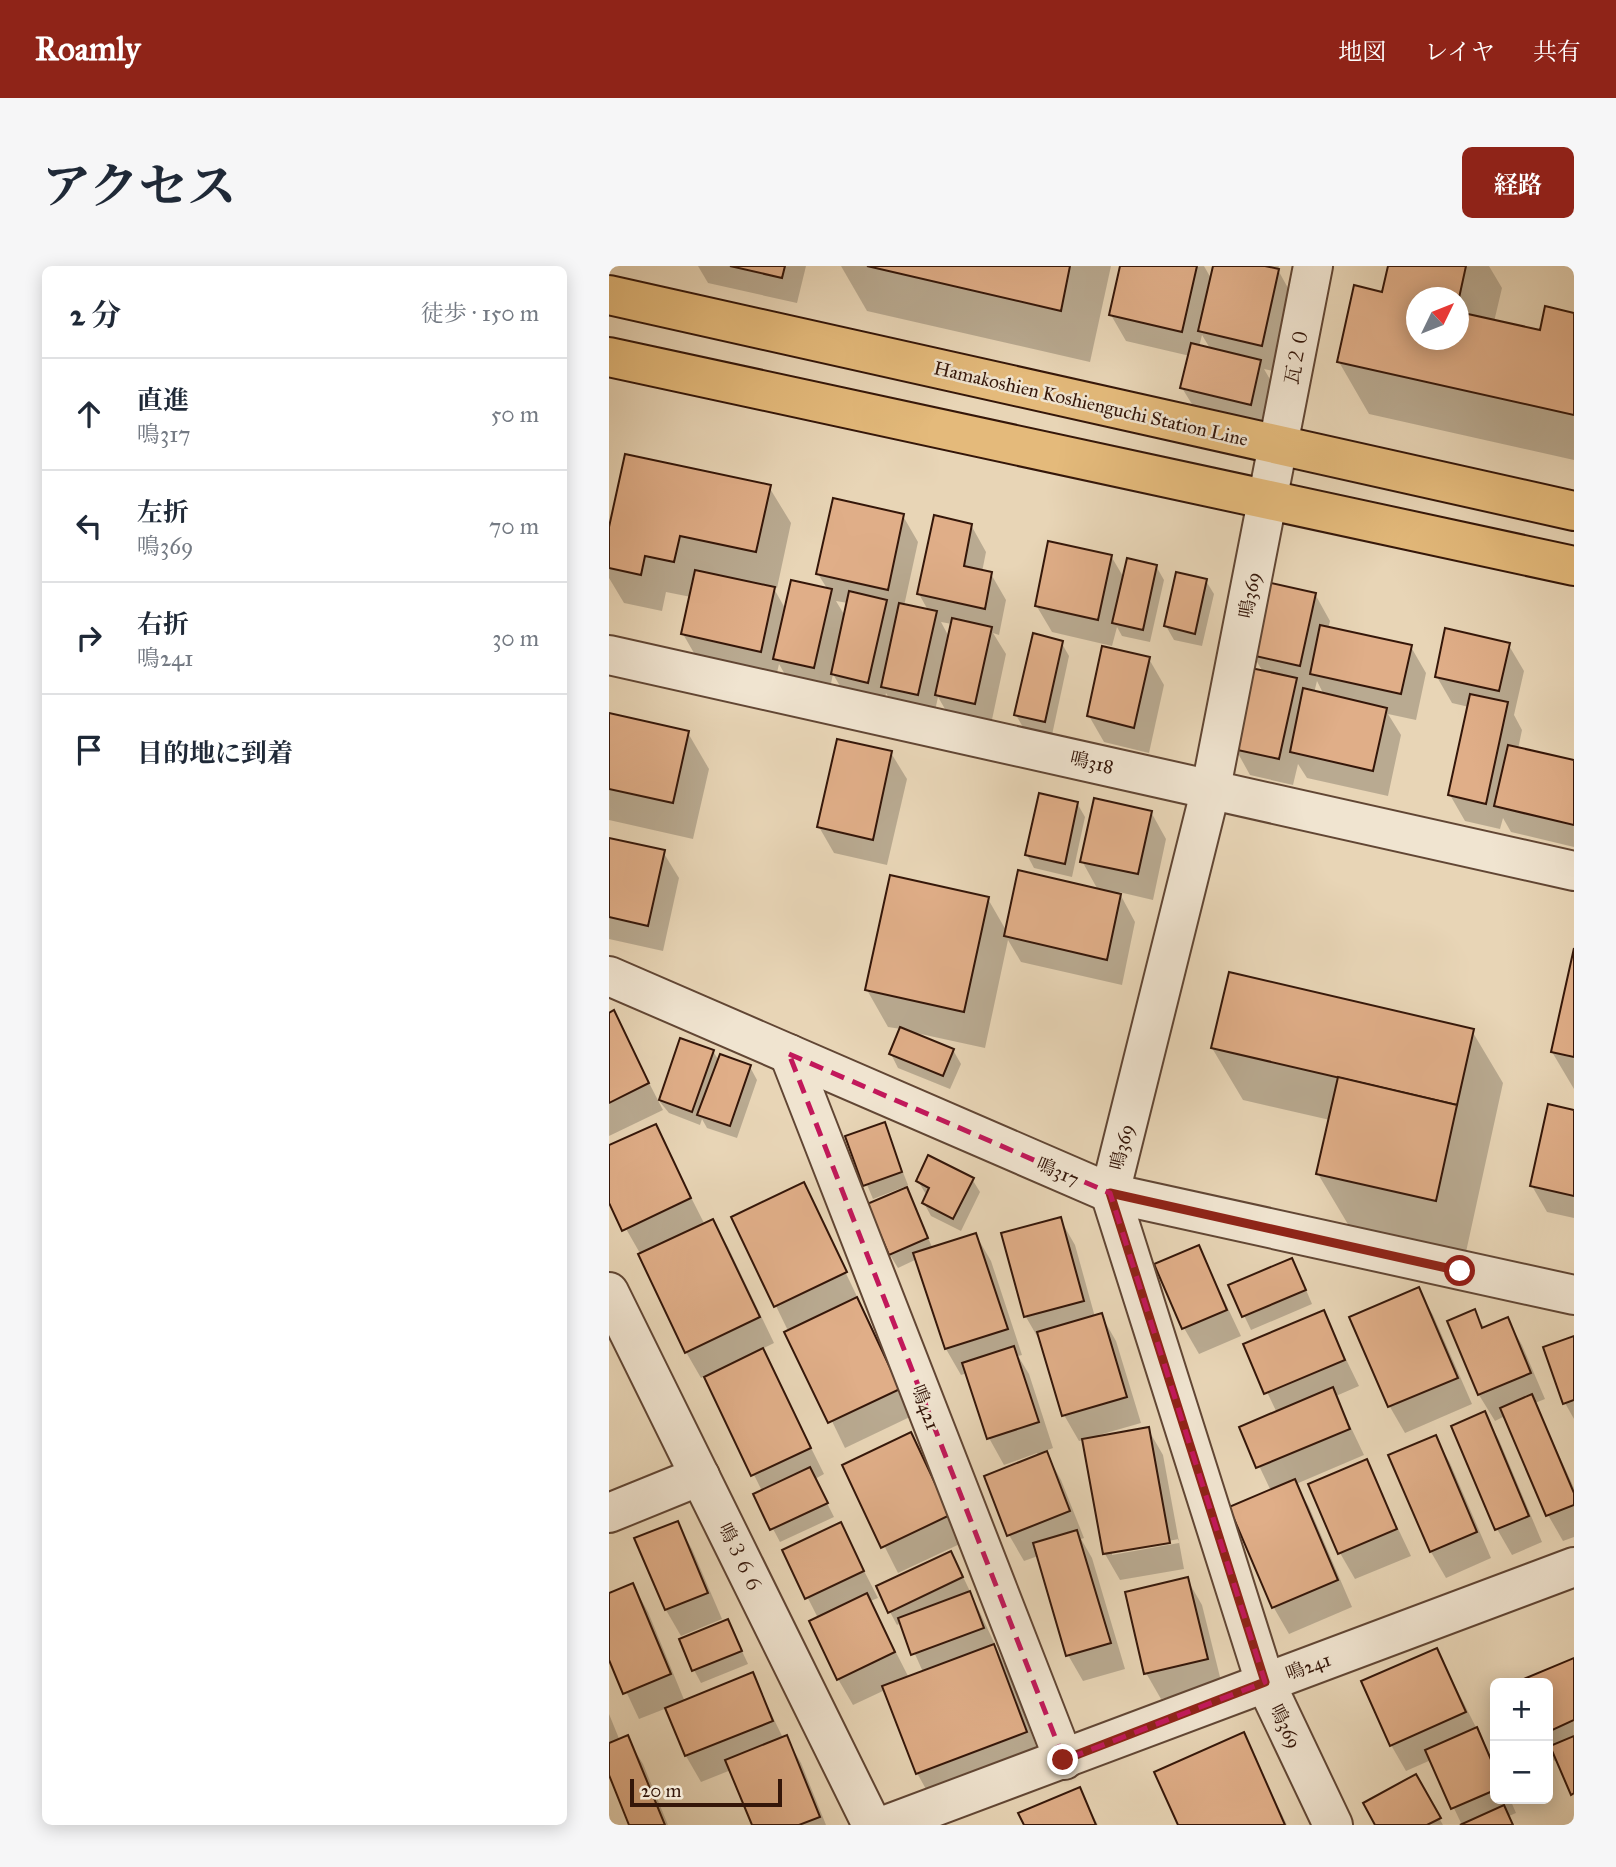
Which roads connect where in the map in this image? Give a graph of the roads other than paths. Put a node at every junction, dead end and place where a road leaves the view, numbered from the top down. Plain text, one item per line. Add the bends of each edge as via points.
1 (1313, 266) edge
2 (609, 295) edge
3 (609, 357) edge
4 (1280, 446) junction
5 (1269, 498) junction
6 (1574, 511) edge
7 (1574, 566) edge
8 (609, 654) edge
9 (1211, 788) junction
10 (1574, 871) edge
11 (609, 976) edge
12 (789, 1054) junction
13 (1110, 1193) junction
14 (609, 1292) edge
15 (1574, 1295) edge
16 (700, 1476) junction
17 (609, 1513) edge
18 (1574, 1567) edge
19 (1265, 1682) junction
20 (1063, 1760) junction
21 (872, 1825) edge
22 (886, 1825) edge
23 (1333, 1825) edge

1 - 4 street, 瓦２０
2 - 4 main road, Hamakoshien Koshienguchi Station Line
3 - 5 main road
4 - 5 street, 鳴369
4 - 6 main road, Hamakoshien Koshienguchi Station Line
5 - 7 main road
5 - 9 street, 鳴369
8 - 9 street, 鳴318
9 - 10 street, 鳴318
9 - 13 street, 鳴369
11 - 12 street, 鳴317
12 - 13 street, 鳴317
12 - 20 street, 鳴421
13 - 15 street, 鳴317
13 - 19 street, 鳴369
14 - 16 street, 鳴３６６
16 - 17 street
16 - 21 street, 鳴３６６
18 - 19 street, 鳴241
19 - 20 street, 鳴241
19 - 23 street, 鳴369
20 - 22 street, 鳴241

